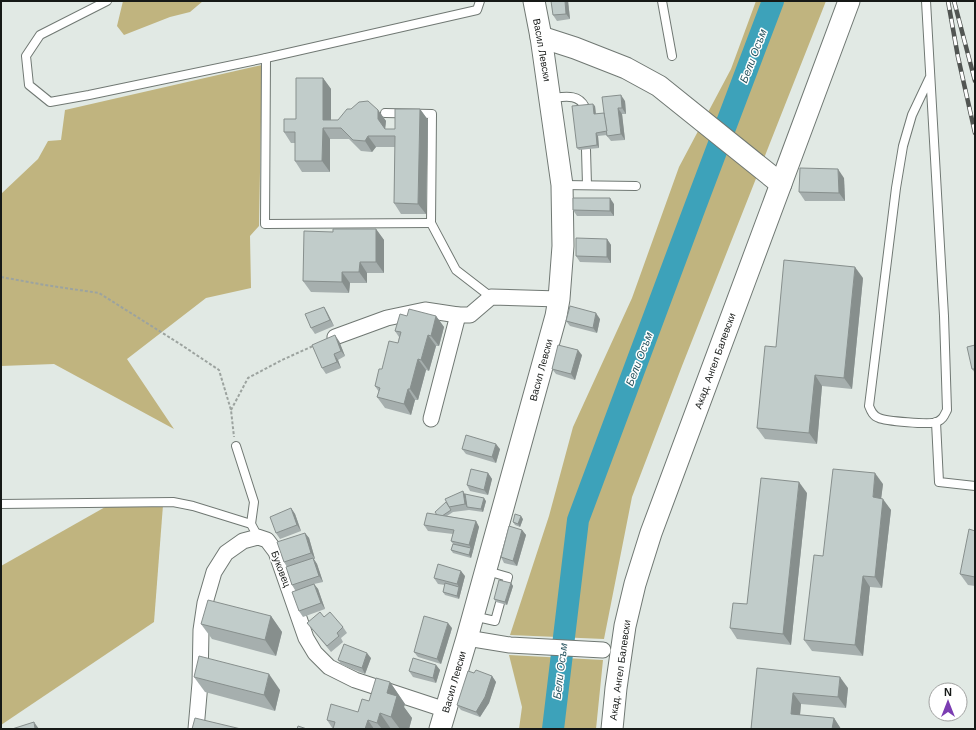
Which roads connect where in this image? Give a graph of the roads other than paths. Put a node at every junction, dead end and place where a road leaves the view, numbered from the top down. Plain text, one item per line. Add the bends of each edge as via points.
1 (107, 1) edge
2 (480, 1) edge
3 (534, 1) edge
4 (662, 1) edge
5 (848, 1) edge
6 (926, 1) edge
7 (541, 37) junction
8 (672, 56) dead end
9 (266, 58) junction
10 (930, 77) junction
11 (550, 98) junction
12 (585, 108) edge
13 (385, 113) dead end
14 (586, 150) edge
15 (773, 178) junction
16 (562, 185) junction
17 (587, 185) junction
18 (636, 186) dead end
19 (431, 223) junction
20 (491, 296) junction
21 (559, 299) junction
22 (458, 315) junction
23 (334, 337) edge
24 (431, 419) dead end
25 (936, 422) junction
26 (236, 446) road end
27 (975, 486) edge
28 (1, 504) edge
29 (254, 531) junction
30 (485, 571) junction
31 (506, 584) edge
32 (500, 603) edge
33 (473, 616) junction
34 (467, 638) junction
35 (603, 650) dead end
36 (443, 720) edge
37 (196, 729) edge
38 (612, 729) edge

1 - 9 lane via 40,35 26,56 29,85 50,102
2 - 9 lane via 477,10
3 - 7 street, Васил Левски
4 - 8 lane
5 - 15 street, Акад. Ангел Балевски
6 - 10 lane
7 - 11 street, Васил Левски
7 - 15 street via 631,71 659,86
9 - 19 lane via 265,224
10 - 25 lane via 946,362 946,410 944,418
10 - 25 lane via 912,114 903,146 869,406 873,414 879,418 927,424
11 - 12 lane via 571,96 580,100
11 - 16 street, Васил Левски
13 - 19 lane via 432,114
14 - 17 lane
15 - 38 street, Акад. Ангел Балевски via 651,533 625,626
16 - 17 lane
16 - 21 street, Васил Левски via 563,246
17 - 18 lane
19 - 20 lane via 456,270
20 - 21 street
20 - 22 street via 470,315
21 - 30 street, Васил Левски
22 - 23 street via 425,310 387,318
22 - 24 street
25 - 27 lane via 939,482
26 - 29 lane via 254,502
28 - 29 lane via 173,502 193,506
29 - 36 street, Буковец via 267,540 276,552 306,638 328,667
29 - 37 street via 226,554 214,572 205,603 201,630
30 - 31 lane via 508,577
30 - 33 street, Васил Левски
32 - 33 lane via 495,621
33 - 34 street, Васил Левски
34 - 35 street via 510,645
34 - 36 street, Васил Левски

